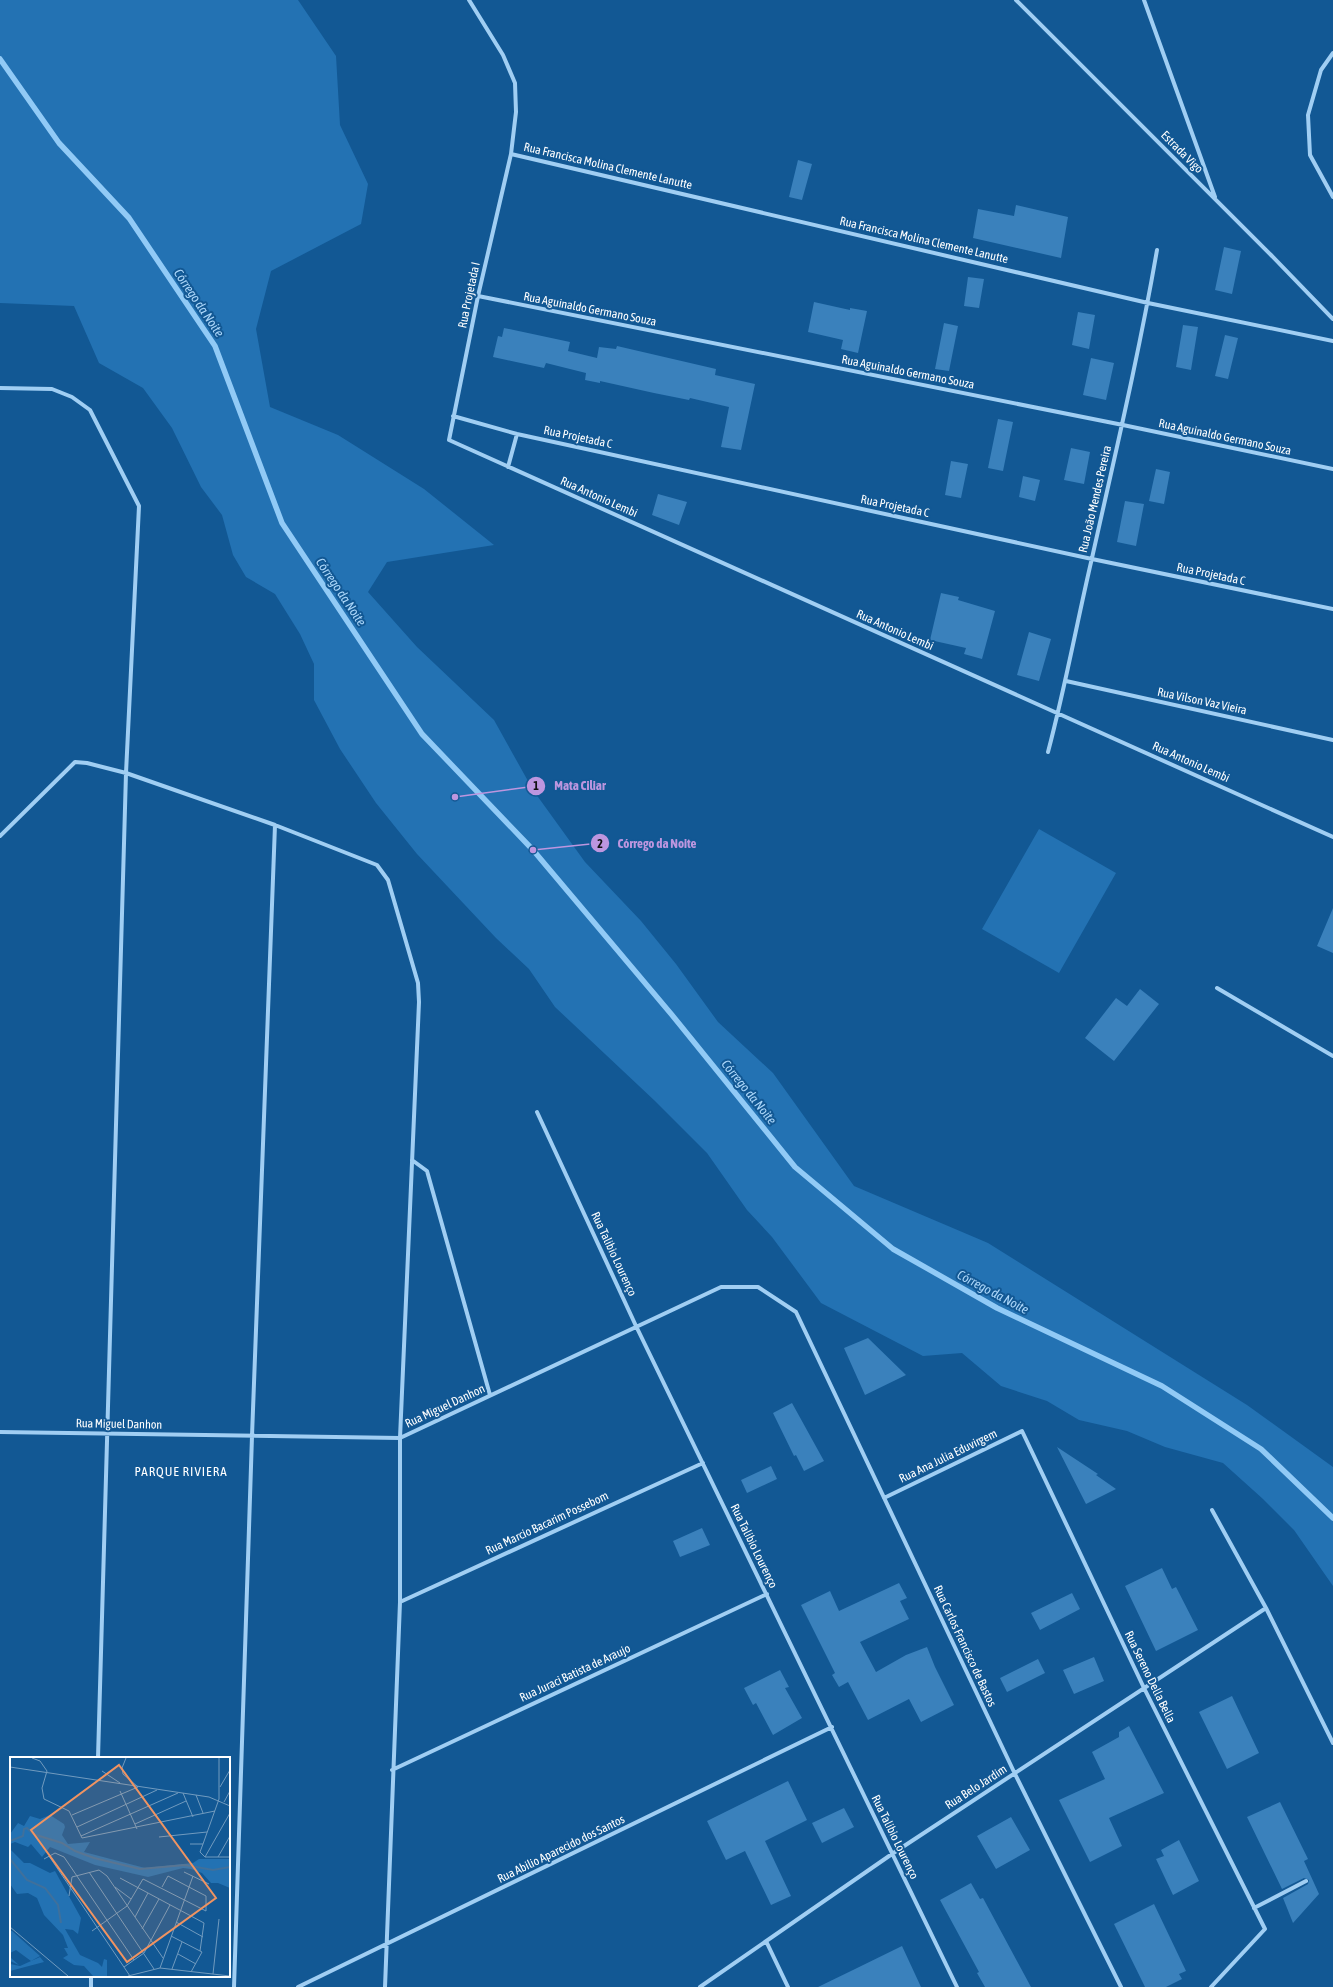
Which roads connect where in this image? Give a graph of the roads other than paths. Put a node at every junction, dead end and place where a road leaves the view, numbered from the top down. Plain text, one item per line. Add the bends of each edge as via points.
1 (469, 0) edge
2 (1016, 0) edge
3 (1144, 0) edge
4 (1333, 53) edge
5 (511, 154) junction
6 (1333, 197) edge
7 (1216, 200) junction
8 (1157, 250) dead end
9 (478, 296) junction
10 (1148, 303) junction
11 (1333, 319) edge
12 (1333, 341) edge
13 (0, 388) edge
14 (453, 416) junction
15 (1123, 425) junction
16 (517, 434) junction
17 (449, 440) joint
18 (508, 467) junction
19 (1333, 469) edge
20 (1092, 559) junction
21 (1333, 609) edge
22 (1066, 681) junction
23 (1058, 714) junction
24 (1333, 740) edge
25 (1048, 752) dead end
26 (126, 773) junction
27 (275, 826) junction
28 (0, 836) edge
29 (1333, 837) edge
30 (1217, 988) dead end
31 (1333, 1056) edge
32 (537, 1112) dead end
33 (412, 1160) junction
34 (796, 1312) joint
35 (636, 1326) junction
36 (490, 1395) junction
37 (1022, 1431) joint
38 (0, 1432) edge
39 (107, 1434) junction
40 (252, 1436) junction
41 (400, 1438) junction
42 (702, 1462) junction
43 (884, 1498) junction
44 (1212, 1510) dead end
45 (767, 1594) junction
46 (400, 1602) junction
47 (1266, 1608) junction
48 (1144, 1688) junction
49 (832, 1727) junction
50 (1333, 1743) edge
51 (98, 1757) edge
52 (392, 1770) junction
53 (1015, 1774) junction
54 (892, 1854) junction
55 (1306, 1881) dead end
56 (1254, 1908) junction
57 (766, 1941) junction
58 (387, 1945) junction
59 (234, 1987) edge
60 (298, 1987) edge
61 (385, 1987) edge
62 (700, 1987) edge
63 (788, 1987) edge
64 (956, 1987) edge
65 (1121, 1987) edge
66 (1211, 1987) edge

1 - 5 street, Rua Projetada I via 503,55 515,83 516,112
2 - 7 street, Estrada Vigo
3 - 7 street
4 - 6 street via 1321,70 1308,115 1310,155
5 - 9 street, Rua Projetada I
5 - 10 street, Rua Francisca Molina Clemente Lanutte
7 - 11 street, Estrada Vigo
8 - 10 street, Rua João Mendes Pereira
9 - 14 street, Rua Projetada I
9 - 15 street, Rua Aguinaldo Germano Souza
10 - 12 street, Rua Francisca Molina Clemente Lanutte
10 - 15 street, Rua João Mendes Pereira
13 - 26 street via 52,389 72,397 90,410 139,506
14 - 16 street, Rua Projetada C
14 - 17 street, Rua Projetada I
15 - 19 street, Rua Aguinaldo Germano Souza
15 - 20 street, Rua João Mendes Pereira
16 - 18 street
16 - 20 street, Rua Projetada C
17 - 18 street, Rua Antonio Lembi
18 - 23 street, Rua Antonio Lembi
20 - 21 street, Rua Projetada C
20 - 22 street, Rua João Mendes Pereira
22 - 23 street, Rua João Mendes Pereira
22 - 24 street, Rua Vilson Vaz Vieira
23 - 25 street, Rua João Mendes Pereira
23 - 29 street, Rua Antonio Lembi
26 - 27 street
26 - 28 street via 87,762 75,762
26 - 39 street
27 - 33 street via 377,865 388,880 418,983
27 - 40 street
30 - 31 street
32 - 35 street, Rua Talibio Lourenço
33 - 36 street via 427,1171
33 - 41 street
34 - 35 street, Rua Miguel Danhon via 758,1287 721,1287
34 - 43 street, Rua Carlos Francisco de Bastos
35 - 36 street, Rua Miguel Danhon
35 - 42 street, Rua Talibio Lourenço
36 - 41 street, Rua Miguel Danhon
37 - 43 street, Rua Ana Julia Eduvirgem
37 - 48 street, Rua Sereno Della Bella
38 - 39 street, Rua Miguel Danhon
39 - 40 street, Rua Miguel Danhon
39 - 51 street
40 - 41 street, Rua Miguel Danhon
40 - 59 street
41 - 46 street
42 - 45 street, Rua Talibio Lourenço
42 - 46 street, Rua Marcio Bacarim Possebom
43 - 53 street, Rua Carlos Francisco de Bastos
44 - 47 street
45 - 49 street, Rua Talibio Lourenço
45 - 52 street, Rua Juraci Batista de Araujo
46 - 52 street
47 - 48 street, Rua Belo Jardim
47 - 50 street
48 - 53 street, Rua Belo Jardim
48 - 56 street, Rua Sereno Della Bella
49 - 54 street, Rua Talibio Lourenço
49 - 58 street, Rua Abilio Aparecido dos Santos
52 - 58 street
53 - 54 street, Rua Belo Jardim
53 - 65 street, Rua Carlos Francisco de Bastos
54 - 57 street, Rua Belo Jardim
54 - 64 street, Rua Talibio Lourenço
55 - 56 street
56 - 66 street, Rua Sereno Della Bella via 1265,1930
57 - 62 street, Rua Belo Jardim
57 - 63 street
58 - 60 street, Rua Abilio Aparecido dos Santos
58 - 61 street

